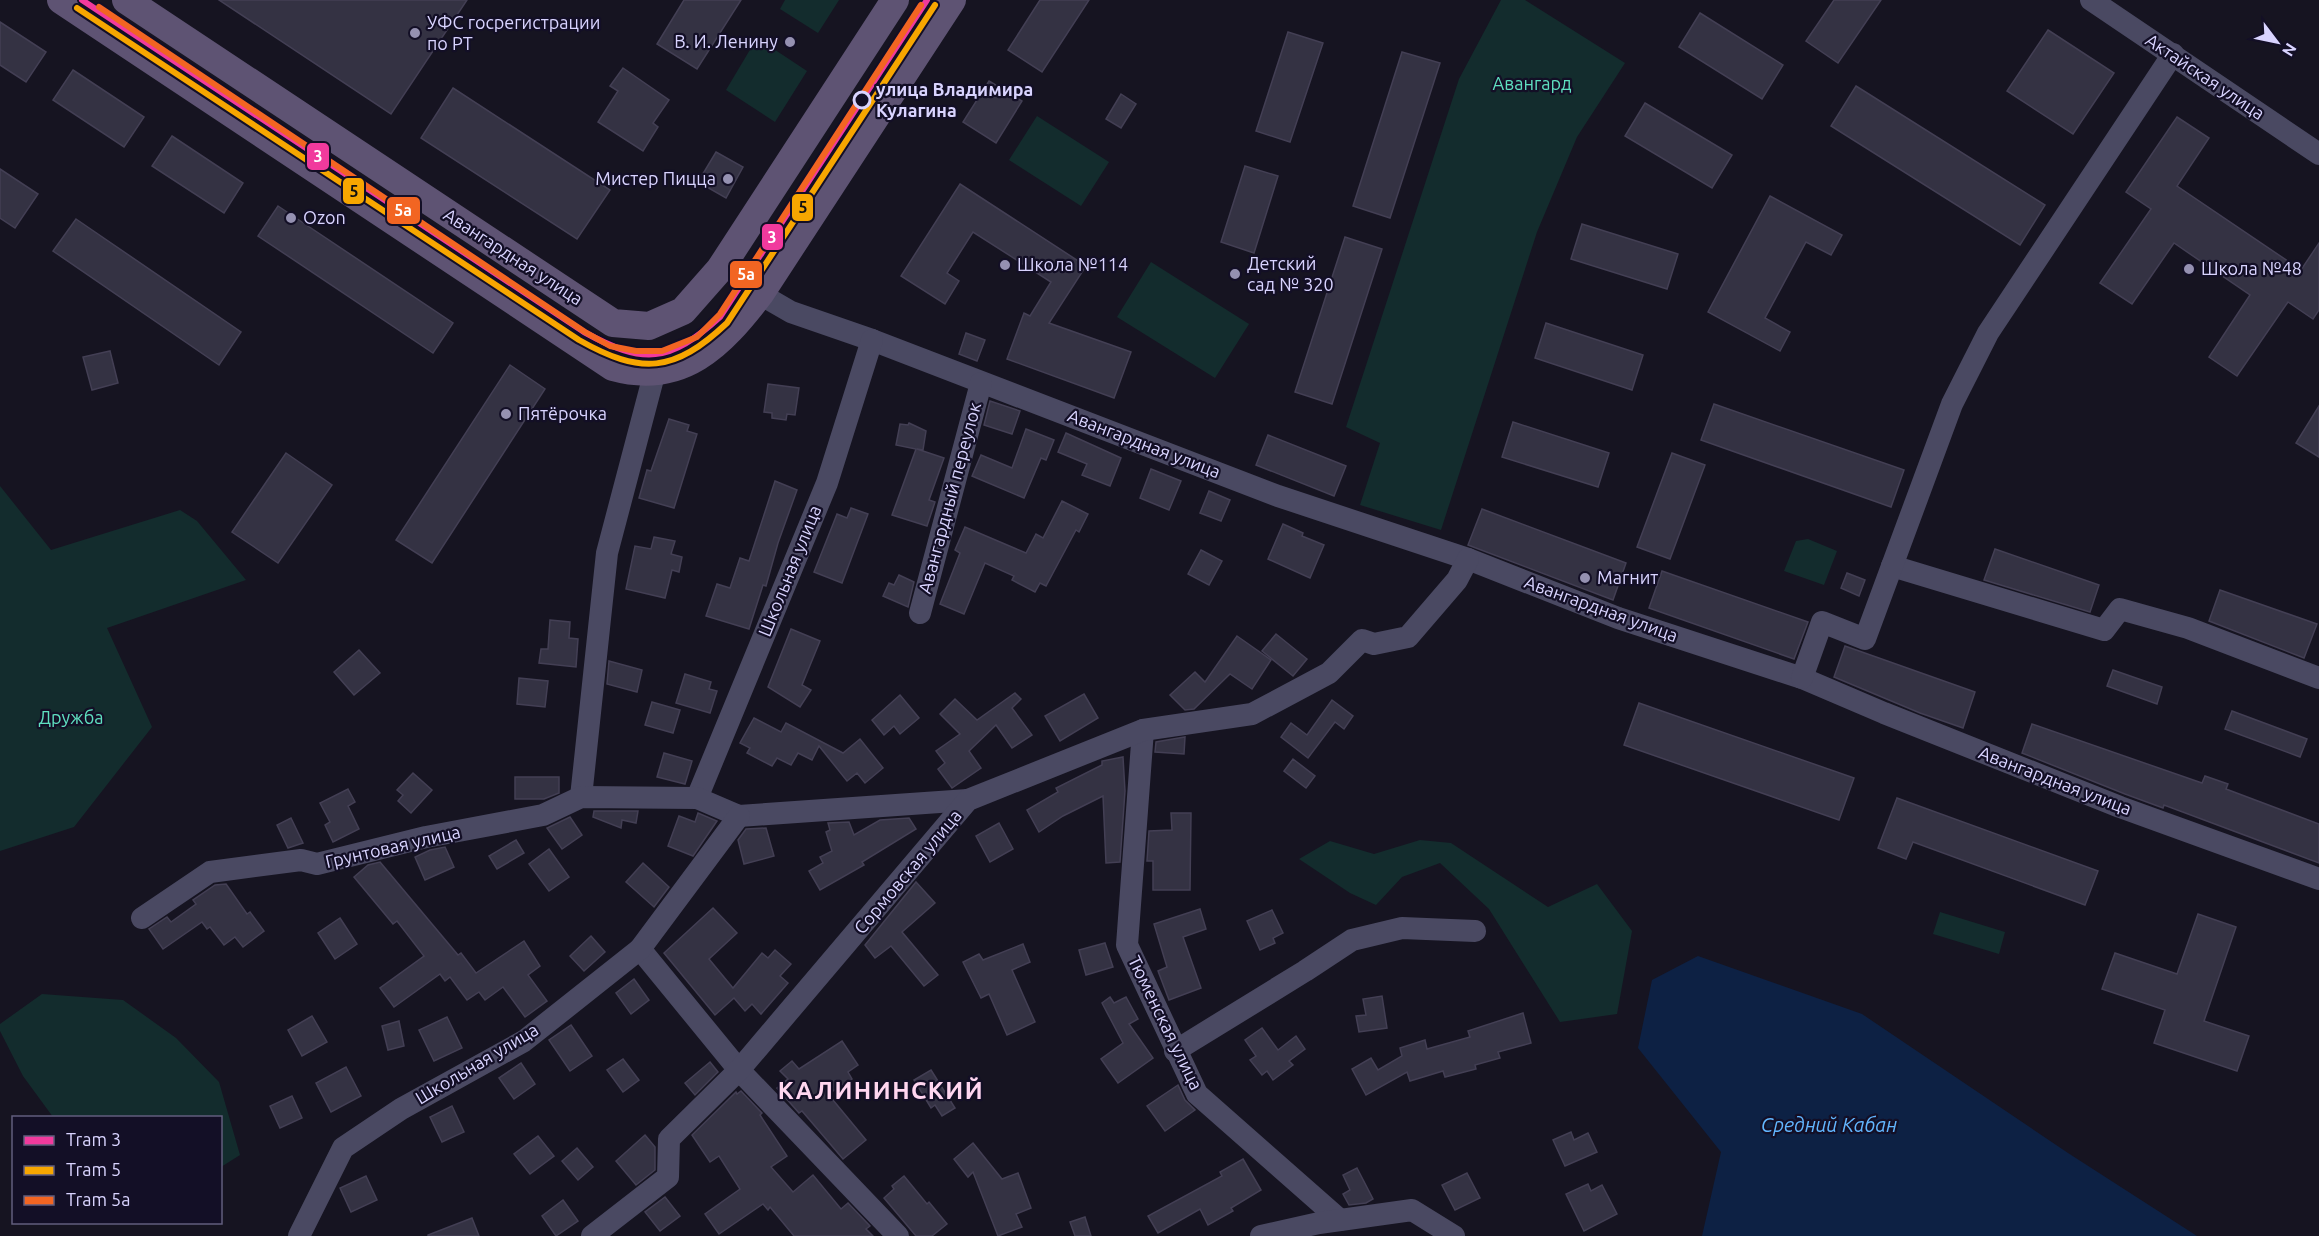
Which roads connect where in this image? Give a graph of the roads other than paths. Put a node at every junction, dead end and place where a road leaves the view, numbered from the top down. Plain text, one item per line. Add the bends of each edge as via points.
1 (61, 0) edge
2 (126, 0) edge
3 (895, 0) edge
4 (952, 0) edge
5 (2091, 0) edge
6 (2173, 54) junction
7 (2319, 154) edge
8 (760, 294) junction
9 (872, 340) junction
10 (655, 371) junction
11 (981, 383) junction
12 (1468, 559) junction
13 (1892, 566) junction
14 (920, 614) dead end
15 (1802, 678) junction
16 (2319, 678) edge
17 (1143, 730) junction
18 (581, 797) junction
19 (697, 798) junction
20 (968, 800) junction
21 (739, 816) junction
22 (2319, 879) edge
23 (142, 918) dead end
24 (1475, 931) dead end
25 (640, 949) junction
26 (1175, 1051) junction
27 (739, 1070) junction
28 (1340, 1220) junction
29 (298, 1236) edge
30 (592, 1236) edge
31 (898, 1236) edge
32 (1261, 1236) edge
33 (1454, 1236) edge

1 - 10 main road, Авангардная улица via 613,367 633,373
2 - 3 main road, Авангардная улица via 613,322 649,326 682,311 720,269
4 - 8 main road
5 - 6 street, Актайская улица
6 - 7 street, Актайская улица
6 - 13 street via 1988,333 1953,404
8 - 9 street, Авангардная улица via 791,312
8 - 10 main road, Авангардная улица via 734,327 707,352 680,366
9 - 11 street, Авангардная улица
9 - 19 street, Школьная улица via 827,483
10 - 18 street via 607,553
11 - 12 street, Авангардная улица via 1278,496
11 - 14 street, Авангардный переулок
12 - 15 street, Авангардная улица via 1618,618
12 - 17 street, Сормовская улица via 1457,580 1408,637 1374,644 1362,640 1329,674 1252,714
13 - 15 street via 1865,639 1822,622
13 - 16 street via 2104,630 2120,609 2188,628
15 - 22 street, Авангардная улица via 2120,807
17 - 20 street, Сормовская улица
17 - 26 street, Тюменская улица via 1127,945
18 - 19 street, Грунтовая улица
18 - 23 street, Грунтовая улица via 543,815 426,837 317,864 301,860 210,872
19 - 21 street, Грунтовая улица
20 - 21 street, Грунтовая улица
20 - 27 street, Сормовская улица
21 - 25 street, Школьная улица
24 - 26 street via 1402,928 1352,940
25 - 27 street
25 - 29 street, Школьная улица via 524,1041 400,1109 343,1148
26 - 28 street, Тюменская улица via 1197,1094
27 - 30 street, Сормовская улица via 669,1139 668,1177
27 - 31 street
28 - 32 street
28 - 33 street via 1412,1210

